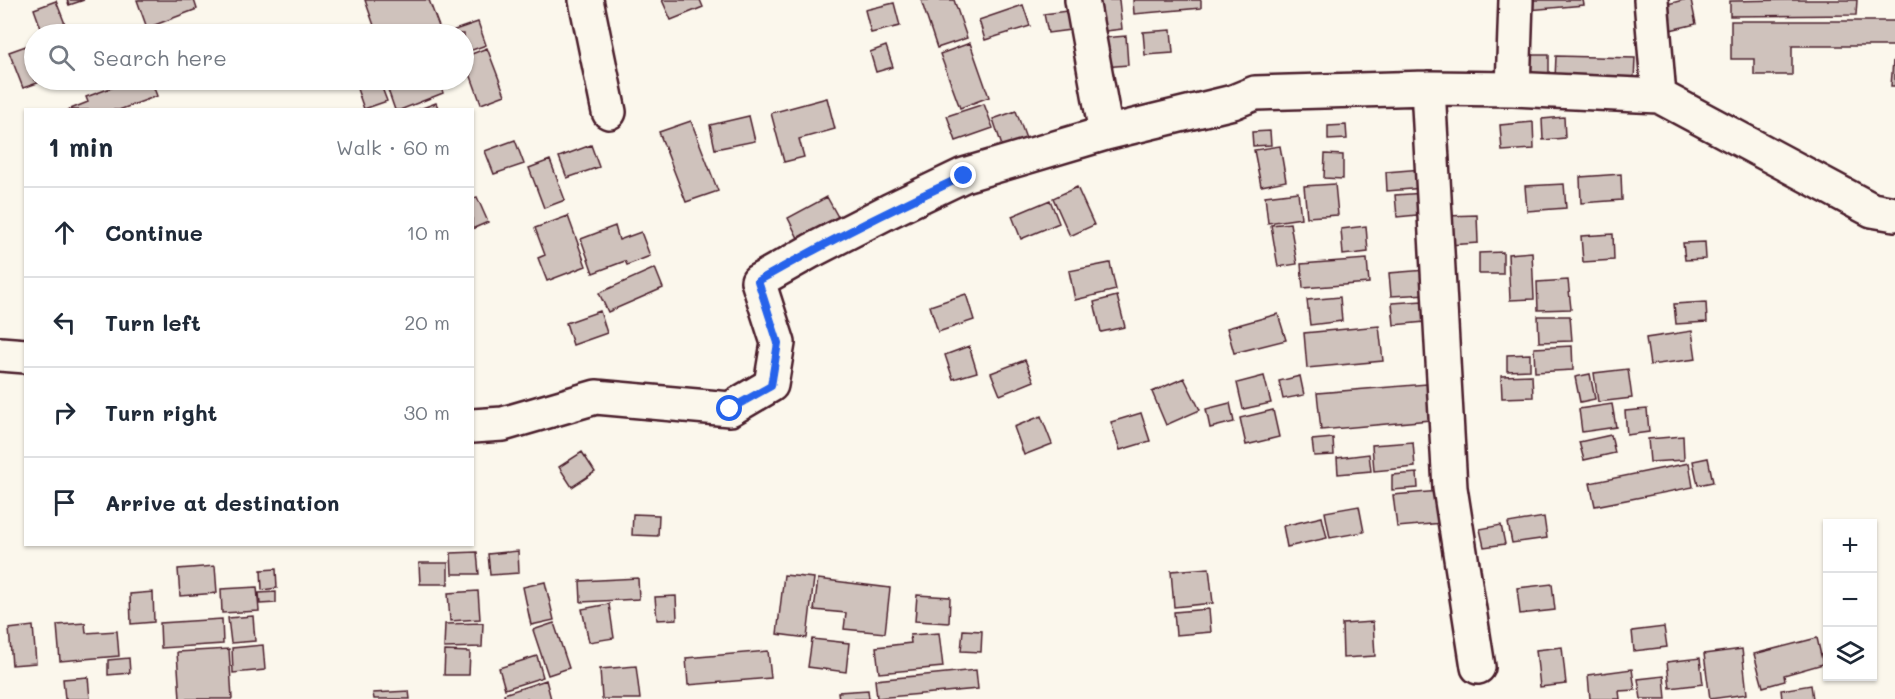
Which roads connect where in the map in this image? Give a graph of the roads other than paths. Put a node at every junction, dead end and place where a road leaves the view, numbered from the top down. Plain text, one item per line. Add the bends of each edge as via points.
1 (586, 0) edge
2 (1082, 0) edge
3 (1516, 0) edge
4 (1651, 0) edge
5 (1428, 88) junction
6 (1514, 89) junction
7 (1659, 96) junction
8 (609, 112) dead end
9 (1106, 133) junction
10 (1895, 214) edge
11 (0, 354) edge
12 (24, 357) edge
13 (474, 426) edge
14 (1478, 667) dead end

1 - 8 street
2 - 9 street
3 - 6 street
4 - 7 street
5 - 6 street
5 - 9 street via 1255,93
5 - 14 street via 1450,488
6 - 7 street
7 - 10 street via 1872,210
9 - 13 street via 964,176 889,210 758,281 778,343 771,386 730,409 596,397 503,424
11 - 12 street

